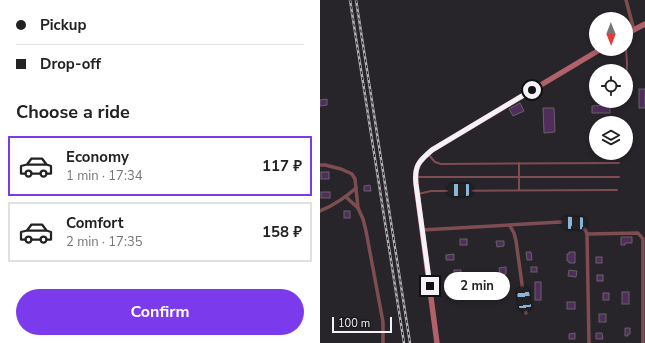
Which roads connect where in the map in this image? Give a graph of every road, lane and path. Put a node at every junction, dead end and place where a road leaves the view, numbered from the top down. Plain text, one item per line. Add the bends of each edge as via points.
1 (626, 0) edge
2 (645, 24) edge
3 (634, 30) joint
4 (589, 56) edge
5 (428, 153) junction
6 (519, 163) junction
7 (619, 163) dead end
8 (320, 165) edge
9 (519, 176) junction
10 (619, 177) dead end
11 (415, 178) junction
12 (356, 188) junction
13 (519, 190) junction
14 (617, 190) dead end
15 (417, 194) junction
16 (346, 197) junction
17 (358, 208) junction
18 (320, 210) edge
19 (510, 226) junction
20 (422, 230) junction
21 (587, 234) junction
22 (526, 313) dead end
23 (382, 343) edge
24 (437, 343) edge
25 (589, 343) edge
26 (643, 343) edge

1 - 3 street
2 - 3 street
4 - 5 street
5 - 6 lane via 440,164
5 - 11 street via 419,162
6 - 7 lane
6 - 9 lane
8 - 12 street via 352,174 356,179
9 - 10 lane
9 - 11 lane
9 - 13 lane
11 - 15 street
12 - 16 street
12 - 17 street
13 - 14 lane
13 - 15 lane via 425,191
15 - 20 street
16 - 17 street
16 - 18 street
17 - 23 street via 363,218 383,322
19 - 20 street
19 - 21 street via 574,223 583,226
19 - 22 street via 516,241
20 - 24 street
21 - 25 street
21 - 26 street via 638,233 643,239

